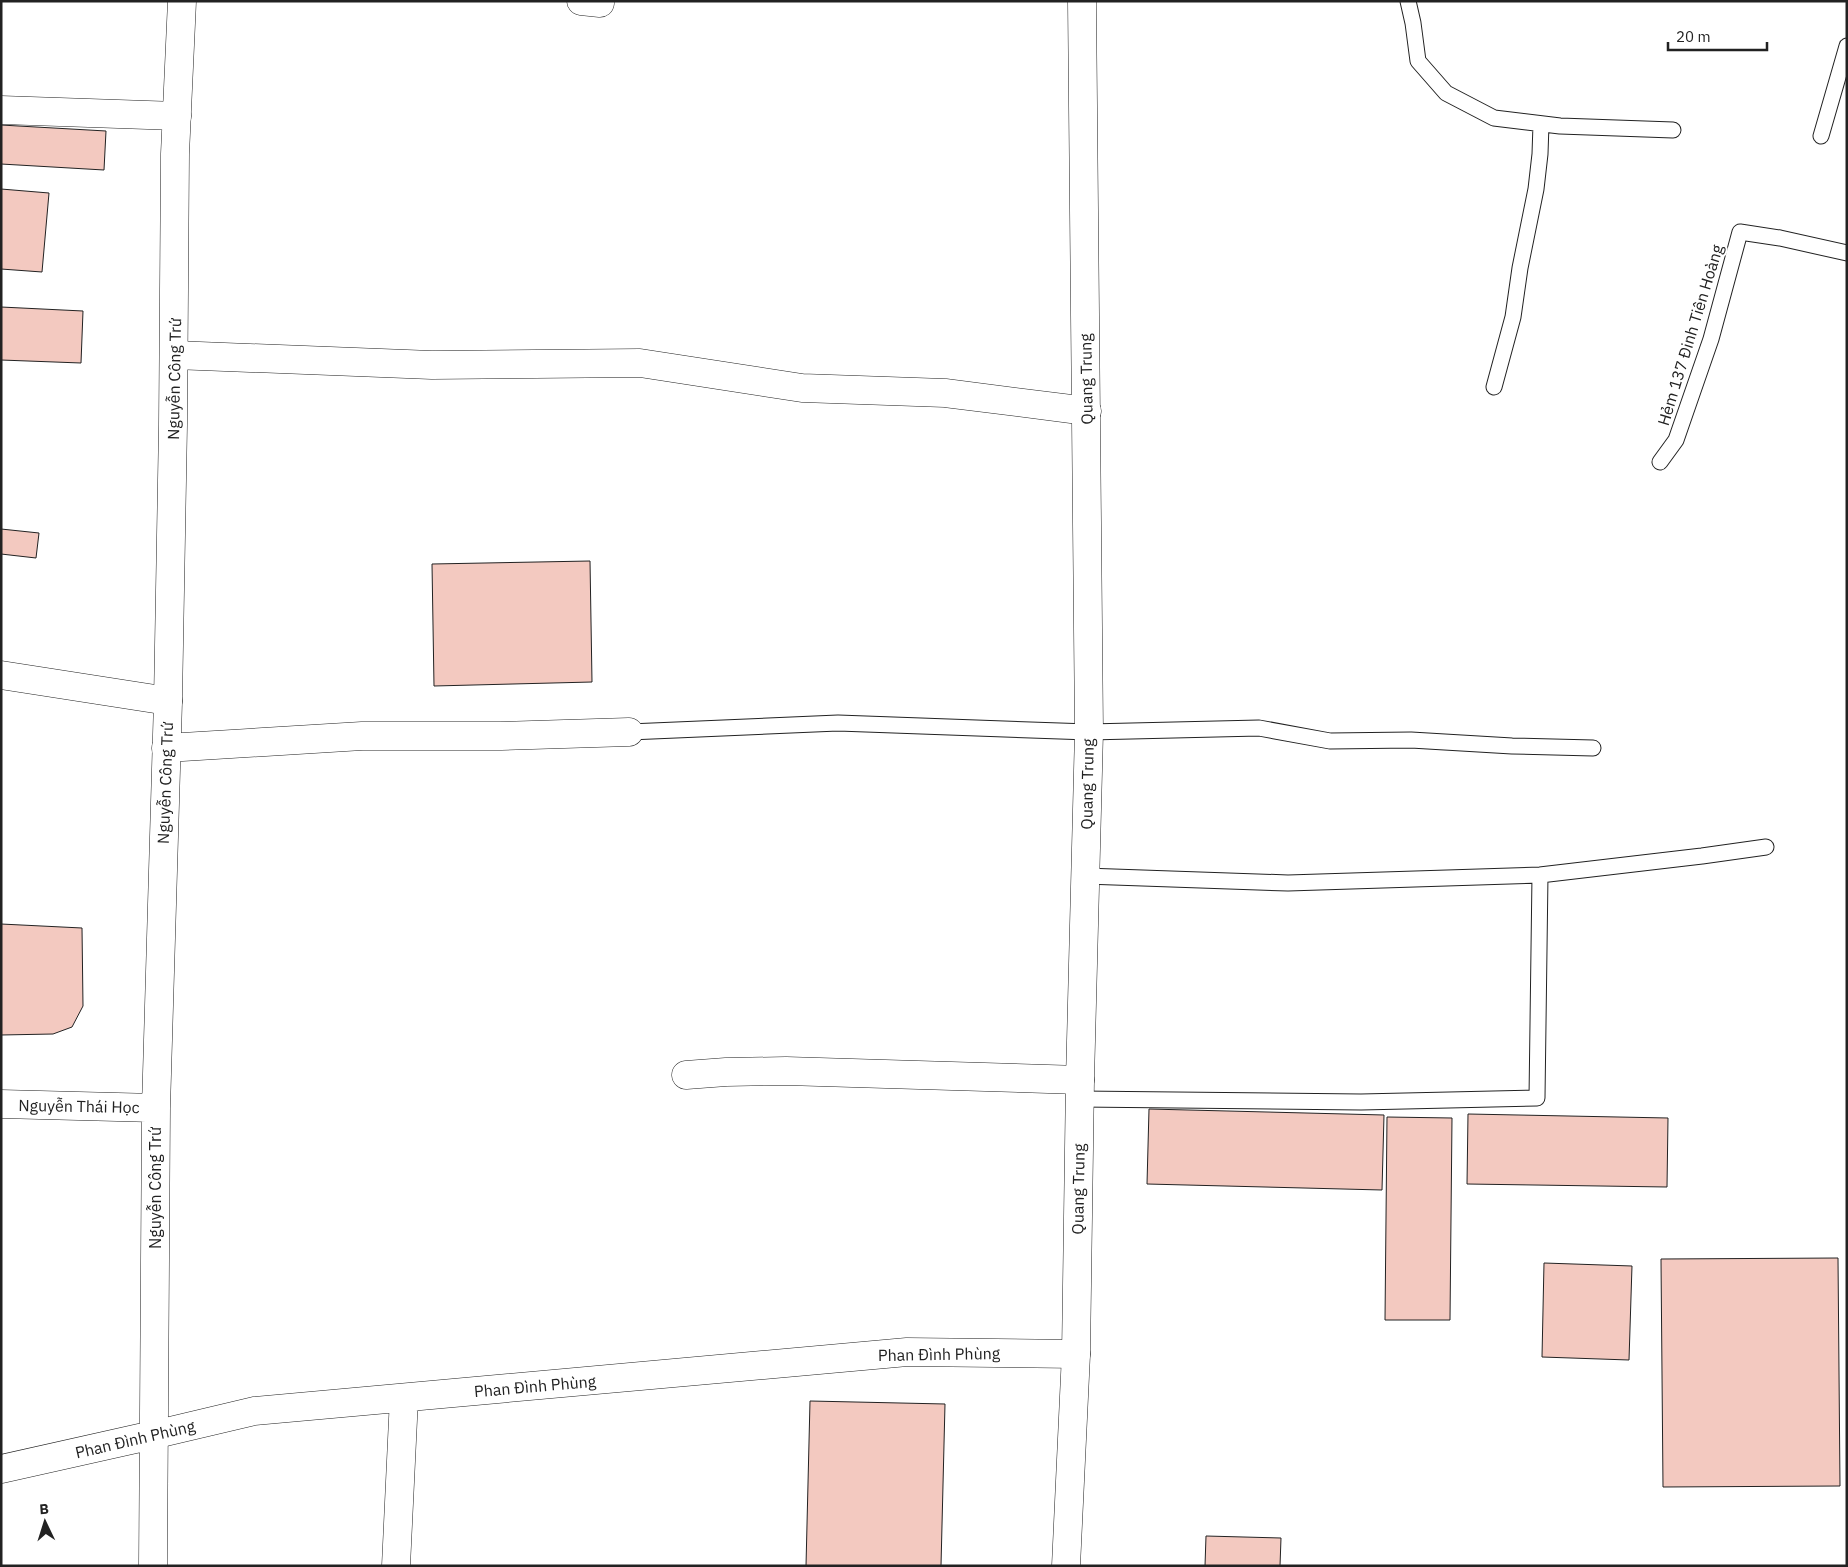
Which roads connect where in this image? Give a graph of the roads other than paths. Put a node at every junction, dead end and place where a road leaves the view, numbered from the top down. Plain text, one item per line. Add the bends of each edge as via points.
1 (182, 1) edge
2 (1082, 1) edge
3 (1408, 1) edge
4 (1847, 46) edge
5 (1, 110) edge
6 (177, 116) junction
7 (1541, 124) junction
8 (1673, 130) dead end
9 (1821, 136) dead end
10 (1847, 253) edge
11 (174, 355) junction
12 (1494, 387) dead end
13 (1087, 411) junction
14 (1660, 462) dead end
15 (1, 675) edge
16 (168, 701) junction
17 (629, 732) joint
18 (1089, 732) junction
19 (166, 748) junction
20 (1593, 748) dead end
21 (1766, 847) dead end
22 (1540, 875) junction
23 (1085, 876) junction
24 (686, 1075) dead end
25 (1080, 1090) junction
26 (1, 1104) edge
27 (156, 1108) junction
28 (1076, 1354) junction
29 (404, 1398) junction
30 (153, 1434) junction
31 (1, 1469) edge
32 (153, 1566) edge
33 (396, 1566) edge
34 (1066, 1566) edge

1 - 6 street, Nguyễn Công Trứ
2 - 13 street, Quang Trung
3 - 7 lane via 1418,61 1446,93 1494,118
4 - 9 lane
5 - 6 street
6 - 11 street, Nguyễn Công Trứ
7 - 8 lane
7 - 12 lane via 1536,189 1513,317
10 - 14 lane, Hẻm 137 Đinh Tiên Hoàng via 1740,232 1710,339 1676,440
11 - 13 street via 432,365 640,363 802,388 946,393
11 - 16 street, Nguyễn Công Trứ
13 - 18 street, Quang Trung
15 - 16 street
16 - 19 street, Nguyễn Công Trứ
17 - 18 lane via 838,723
17 - 19 street via 362,736
18 - 20 lane via 1259,728 1330,741 1411,740
18 - 23 street, Quang Trung
19 - 27 street, Nguyễn Công Trứ
21 - 22 lane
22 - 23 lane via 1288,883
22 - 25 lane via 1537,1098 1361,1102
23 - 25 street, Quang Trung
24 - 25 street via 786,1071
25 - 28 street, Quang Trung
26 - 27 street, Nguyễn Thái Học
27 - 30 street, Nguyễn Công Trứ
28 - 29 street, Phan Đình Phùng via 907,1352
28 - 34 street, Quang Trung
29 - 30 street, Phan Đình Phùng via 254,1411
29 - 33 street
30 - 31 street, Phan Đình Phùng
30 - 32 street, Nguyễn Công Trứ

